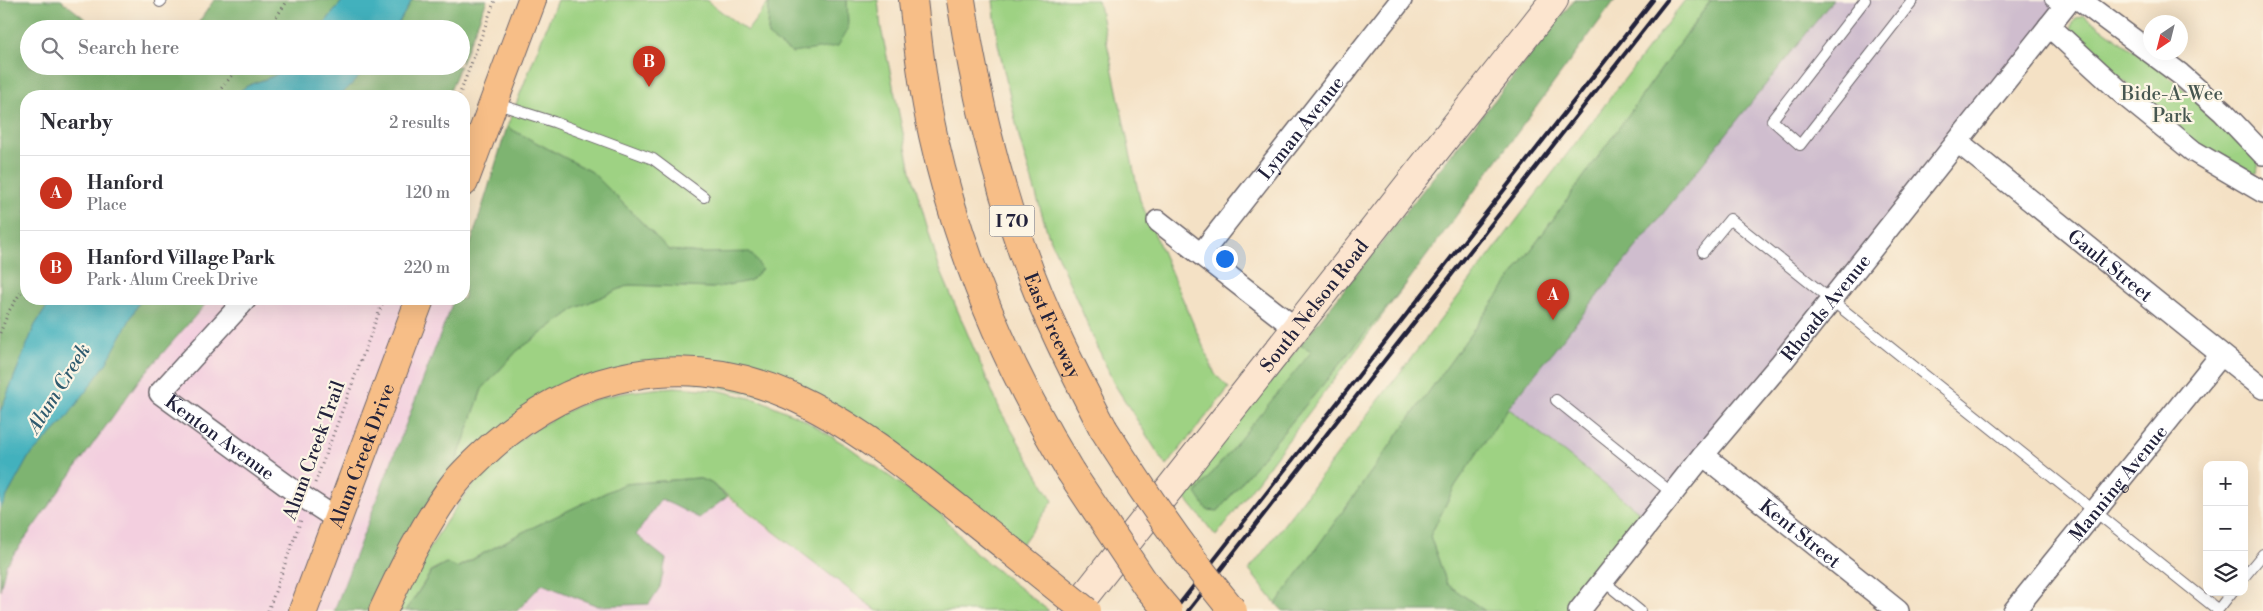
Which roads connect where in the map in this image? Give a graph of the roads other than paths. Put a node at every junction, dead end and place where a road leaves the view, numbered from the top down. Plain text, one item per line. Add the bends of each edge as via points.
1 (532, 0) edge
2 (913, 0) edge
3 (961, 0) edge
4 (1401, 0) edge
5 (1554, 0) edge
6 (1865, 0) edge
7 (1913, 0) edge
8 (2066, 2) edge
9 (2049, 26) junction
10 (493, 103) junction
11 (1958, 142) junction
12 (2263, 154) edge
13 (470, 166) edge
14 (2263, 192) edge
15 (704, 197) dead end
16 (1158, 221) dead end
17 (1703, 252) dead end
18 (1201, 254) junction
19 (1831, 300) junction
20 (241, 305) edge
21 (418, 305) edge
22 (1296, 328) junction
23 (2221, 355) junction
24 (2263, 388) edge
25 (1556, 400) dead end
26 (1703, 455) junction
27 (1672, 493) junction
28 (2093, 511) junction
29 (337, 519) junction
30 (2263, 554) edge
31 (2248, 572) edge
32 (1602, 580) junction
33 (2229, 596) edge
34 (303, 611) edge
35 (383, 611) edge
36 (1073, 611) edge
37 (1086, 611) edge
38 (1168, 611) edge
39 (1233, 611) edge
40 (1579, 611) edge
41 (1640, 611) edge
42 (1898, 611) edge
43 (2014, 611) edge
44 (2218, 611) edge

1 - 10 main road
2 - 38 main road, I 70, bridge via 920,68 933,136 962,238 1004,345 1048,435 1070,471 1146,585
3 - 39 main road, East Freeway / I 70, bridge via 969,57 1001,186 1023,255 1104,428 1167,527
4 - 18 street, Lyman Avenue
5 - 22 street, South Nelson Road
6 - 7 lane via 1772,120 1800,145
8 - 9 street, Rhoads Avenue
8 - 12 street via 2180,74
9 - 11 street, Rhoads Avenue
9 - 14 street via 2123,94 2193,151
10 - 13 main road
10 - 15 lane via 653,159
11 - 19 street, Rhoads Avenue
11 - 23 street, Gault Street
16 - 18 street
17 - 19 lane via 1730,219
18 - 22 street
19 - 26 street, Rhoads Avenue
19 - 28 lane
20 - 29 street, Kenton Avenue via 160,393
21 - 29 main road, Alum Creek Drive
22 - 36 street, South Nelson Road
23 - 24 street, Gault Street
23 - 28 street, Manning Avenue
25 - 27 lane
26 - 27 street, Rhoads Avenue
26 - 42 street, Kent Street
27 - 32 street, Rhoads Avenue
28 - 43 street, Manning Avenue
28 - 44 lane
29 - 34 main road, Alum Creek Drive
30 - 31 lane
32 - 40 street, Rhoads Avenue
32 - 41 lane
33 - 44 lane
35 - 37 main road, bridge via 427,525 454,485 514,427 553,402 597,383 642,373 681,371 741,379 788,394 855,431

